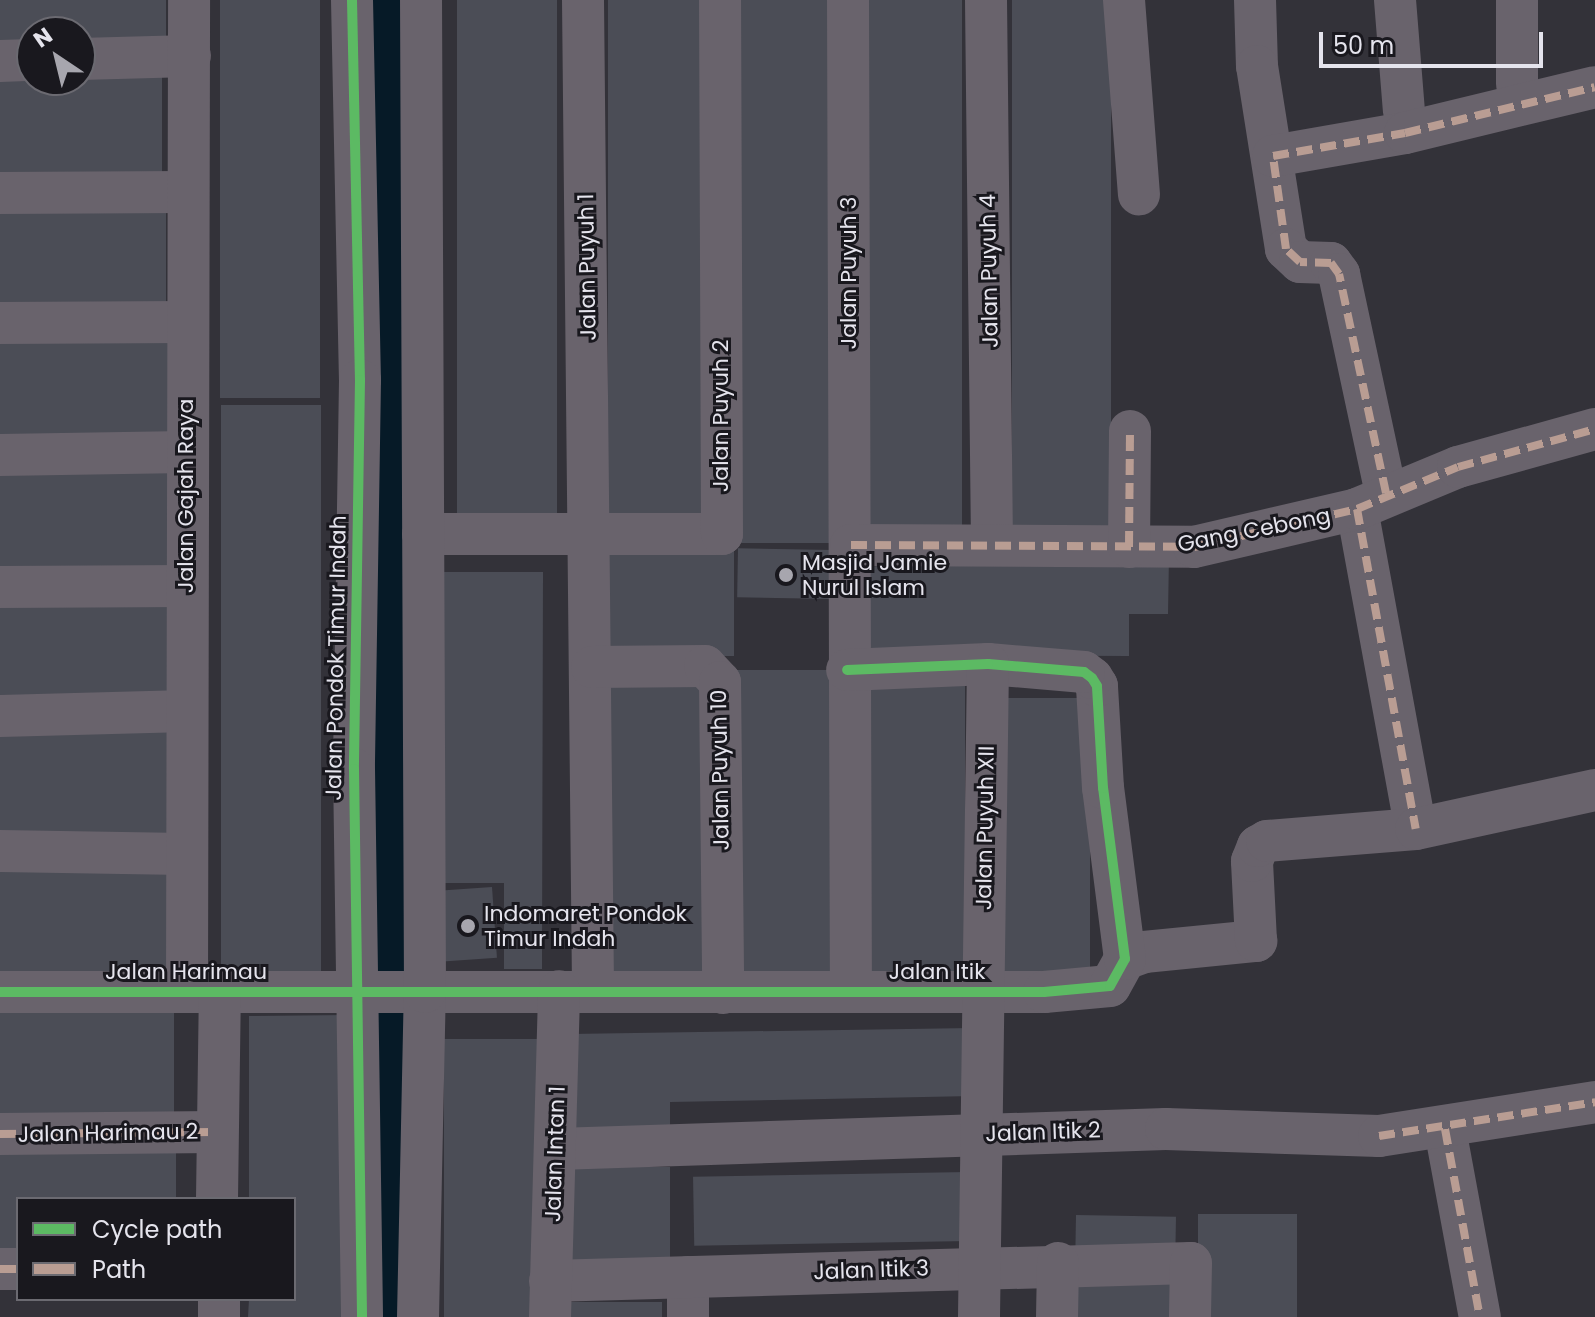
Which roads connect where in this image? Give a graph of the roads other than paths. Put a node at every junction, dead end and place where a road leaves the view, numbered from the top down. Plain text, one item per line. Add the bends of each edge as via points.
1 (189, 0) edge
2 (352, 0) edge
3 (421, 0) edge
4 (583, 0) edge
5 (720, 0) edge
6 (848, 0) edge
7 (986, 0) edge
8 (1124, 0) edge
9 (1255, 0) edge
10 (1395, 0) edge
11 (1517, 0) edge
12 (190, 56) junction
13 (96, 59) edge
14 (1517, 84) dead end
15 (1595, 87) edge
16 (1404, 111) dead end
17 (1273, 156) junction
18 (184, 192) junction
19 (0, 193) edge
20 (1139, 194) dead end
21 (185, 322) junction
22 (0, 323) edge
23 (1595, 429) edge
24 (1130, 431) dead end
25 (186, 452) junction
26 (0, 455) edge
27 (1372, 501) junction
28 (591, 533) junction
29 (423, 534) junction
30 (992, 542) junction
31 (851, 545) junction
32 (1129, 547) junction
33 (186, 586) junction
34 (0, 587) edge
35 (988, 664) junction
36 (592, 667) junction
37 (847, 670) junction
38 (187, 711) junction
39 (0, 716) edge
40 (1595, 790) edge
41 (1416, 829) junction
42 (0, 851) edge
43 (184, 854) junction
44 (1125, 959) junction
45 (576, 991) junction
46 (851, 991) junction
47 (0, 992) edge
48 (203, 992) junction
49 (392, 992) junction
50 (982, 992) junction
51 (723, 993) junction
52 (1595, 1102) edge
53 (1445, 1129) junction
54 (215, 1132) junction
55 (982, 1133) junction
56 (0, 1134) edge
57 (557, 1149) junction
58 (217, 1197) edge
59 (1058, 1263) junction
60 (980, 1265) junction
61 (688, 1297) edge
62 (550, 1299) edge
63 (362, 1317) edge
64 (418, 1317) edge
65 (979, 1317) edge
66 (1057, 1317) edge
67 (1190, 1317) edge
68 (1480, 1317) edge

1 - 12 street, Jalan Gajah Raya
2 - 49 street, Jalan Pondok Timur Indah via 360,380 354,769
3 - 29 street, Jalan Pondok Timur Indah
4 - 28 street, Jalan Puyuh 1
5 - 28 street, Jalan Puyuh 2 via 722,534
6 - 31 street, Jalan Puyuh 3
7 - 30 street, Jalan Puyuh 4
8 - 20 street
9 - 17 street via 1257,66
10 - 16 street
11 - 14 street
12 - 13 street
12 - 18 street, Jalan Gajah Raya
15 - 17 street via 1405,133
17 - 27 street via 1286,249 1300,262 1331,263 1339,274
18 - 19 street
18 - 21 street, Jalan Gajah Raya
21 - 22 street
21 - 25 street, Jalan Gajah Raya
23 - 27 street, Gang Cebong
24 - 32 street
25 - 26 street
25 - 33 street, Jalan Gajah Raya
27 - 32 street, Gang Cebong via 1194,547
27 - 41 street
28 - 29 street, Jalan Puyuh 2
28 - 36 street, Jalan Puyuh 1
29 - 49 street, Jalan Pondok Timur Indah
30 - 31 street, Gang Cebong
30 - 32 street, Gang Cebong
31 - 37 street, Jalan Puyuh 3
33 - 34 street
33 - 38 street, Jalan Gajah Raya
35 - 37 street
35 - 44 street via 1084,672 1097,686 1103,788
35 - 50 street, Jalan Puyuh XII
36 - 45 street, Jalan Intan 1
36 - 51 street, Jalan Puyuh 10 via 705,666 720,682
37 - 46 street, Jalan Puyuh 3
38 - 39 street
38 - 43 street, Jalan Gajah Raya
40 - 41 street
41 - 44 street via 1267,841 1258,846 1252,861 1256,941 1144,952
42 - 43 street
43 - 48 street, Jalan Gajah Raya
44 - 50 street, Jalan Itik via 1110,986 1092,991
45 - 49 street, Jalan Harimau
45 - 51 street, Jalan Itik
45 - 57 street, Jalan Intan 1
46 - 50 street, Jalan Itik
46 - 51 street, Jalan Itik
47 - 48 street, Jalan Harimau
48 - 49 street, Jalan Harimau
48 - 54 street, Jalan Gajah Raya
49 - 63 street, Jalan Pondok Timur Indah
49 - 64 street, Jalan Pondok Timur Indah
50 - 55 street, Jalan Puyuh XII
52 - 53 street, Jalan Itik 2
53 - 55 street, Jalan Itik 2 via 1379,1136 1166,1129
53 - 68 street
54 - 56 street, Jalan Harimau 2
54 - 58 street, Jalan Gajah Raya
55 - 57 street, Jalan Itik 2
55 - 60 street, Jalan Puyuh XII
57 - 62 street, Jalan Intan 1
59 - 60 street, Jalan Itik 3
59 - 66 street
59 - 67 street, Jalan Itik 3 via 1191,1263
60 - 61 street, Jalan Itik 3
60 - 65 street, Jalan Puyuh XII
61 - 62 street, Jalan Itik 3

